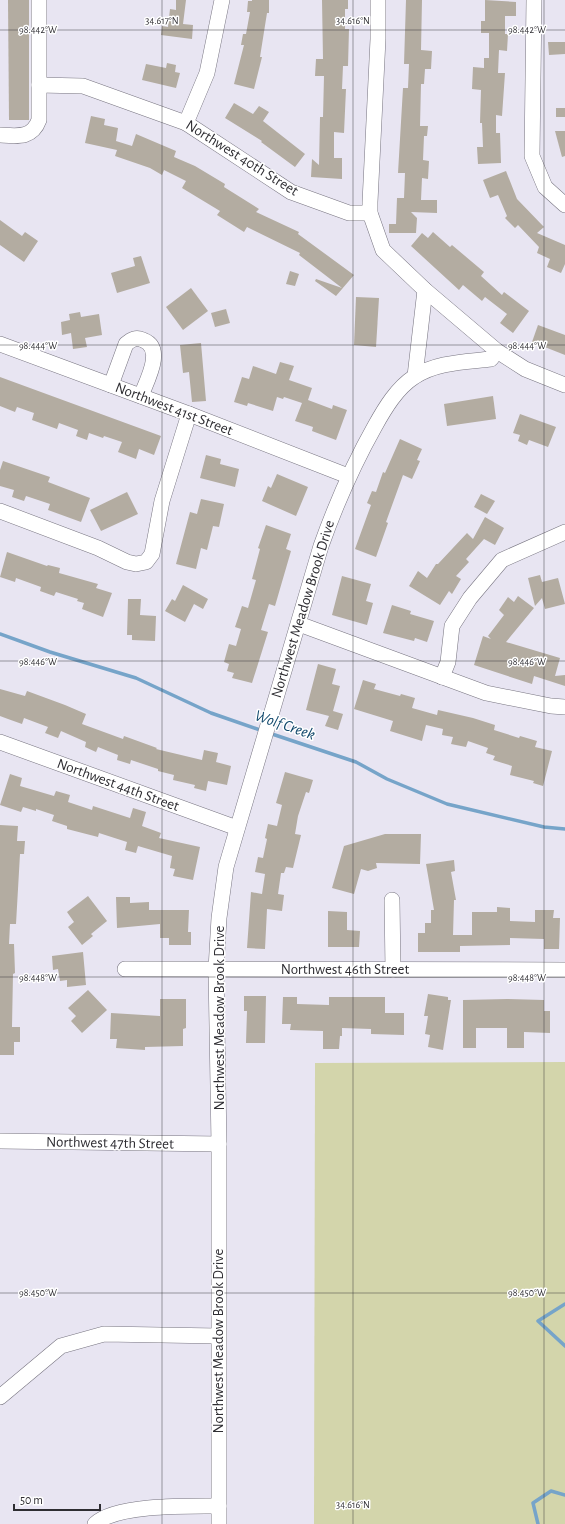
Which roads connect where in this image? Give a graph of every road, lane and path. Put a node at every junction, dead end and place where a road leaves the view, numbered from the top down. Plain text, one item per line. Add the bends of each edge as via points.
1 (40, 0) edge
2 (222, 0) edge
3 (378, 0) edge
4 (534, 0) edge
5 (39, 86) junction
6 (186, 123) junction
7 (0, 135) edge
8 (565, 205) edge
9 (370, 213) junction
10 (425, 290) junction
11 (0, 344) edge
12 (497, 351) junction
13 (415, 376) junction
14 (111, 385) junction
15 (565, 385) edge
16 (141, 396) junction
17 (189, 414) junction
18 (348, 476) junction
19 (0, 511) edge
20 (565, 532) edge
21 (299, 624) junction
22 (442, 677) junction
23 (565, 707) edge
24 (0, 742) edge
25 (237, 828) junction
26 (392, 900) dead end
27 (125, 969) dead end
28 (216, 969) junction
29 (393, 970) junction
30 (565, 970) edge
31 (0, 1141) edge
32 (219, 1144) junction
33 (218, 1336) junction
34 (0, 1397) edge
35 (219, 1506) junction
36 (95, 1524) edge
37 (219, 1524) edge

1 - 5 street
2 - 6 street via 207,74
3 - 9 street
4 - 8 street via 532,156 545,187
5 - 6 street, Northwest 40th Street via 83,86
5 - 7 street via 39,120 36,128 32,133 23,136
6 - 9 street, Northwest 40th Street via 291,192 349,213
9 - 10 street via 383,250
10 - 12 street
10 - 13 street
11 - 14 street, Northwest 41st Street
12 - 13 street, Northwest Meadow Brook Drive via 491,359 437,367
12 - 15 street via 525,369
13 - 18 street, Northwest Meadow Brook Drive via 401,387 383,413
14 - 16 street, Northwest 41st Street
14 - 16 street via 126,344 138,338 148,342 154,349 154,358
16 - 17 street, Northwest 41st Street
17 - 18 street, Northwest 41st Street
17 - 19 street via 162,501 152,554 146,562 127,562 98,548
18 - 21 street, Northwest Meadow Brook Drive via 334,507
20 - 22 street via 502,560 470,598 452,626 448,662
21 - 22 street
21 - 25 street, Northwest Meadow Brook Drive
22 - 23 street via 486,693
24 - 25 street, Northwest 44th Street
25 - 28 street, Northwest Meadow Brook Drive via 226,868
26 - 29 street
27 - 28 street, Northwest 46th Street
28 - 29 street, Northwest 46th Street
28 - 32 street, Northwest Meadow Brook Drive
29 - 30 street, Northwest 46th Street
31 - 32 street, Northwest 47th Street
32 - 33 street, Northwest Meadow Brook Drive
33 - 34 street via 104,1334 61,1346
33 - 35 street, Northwest Meadow Brook Drive
35 - 36 street via 175,1506 126,1511
35 - 37 street, Northwest Meadow Brook Drive

